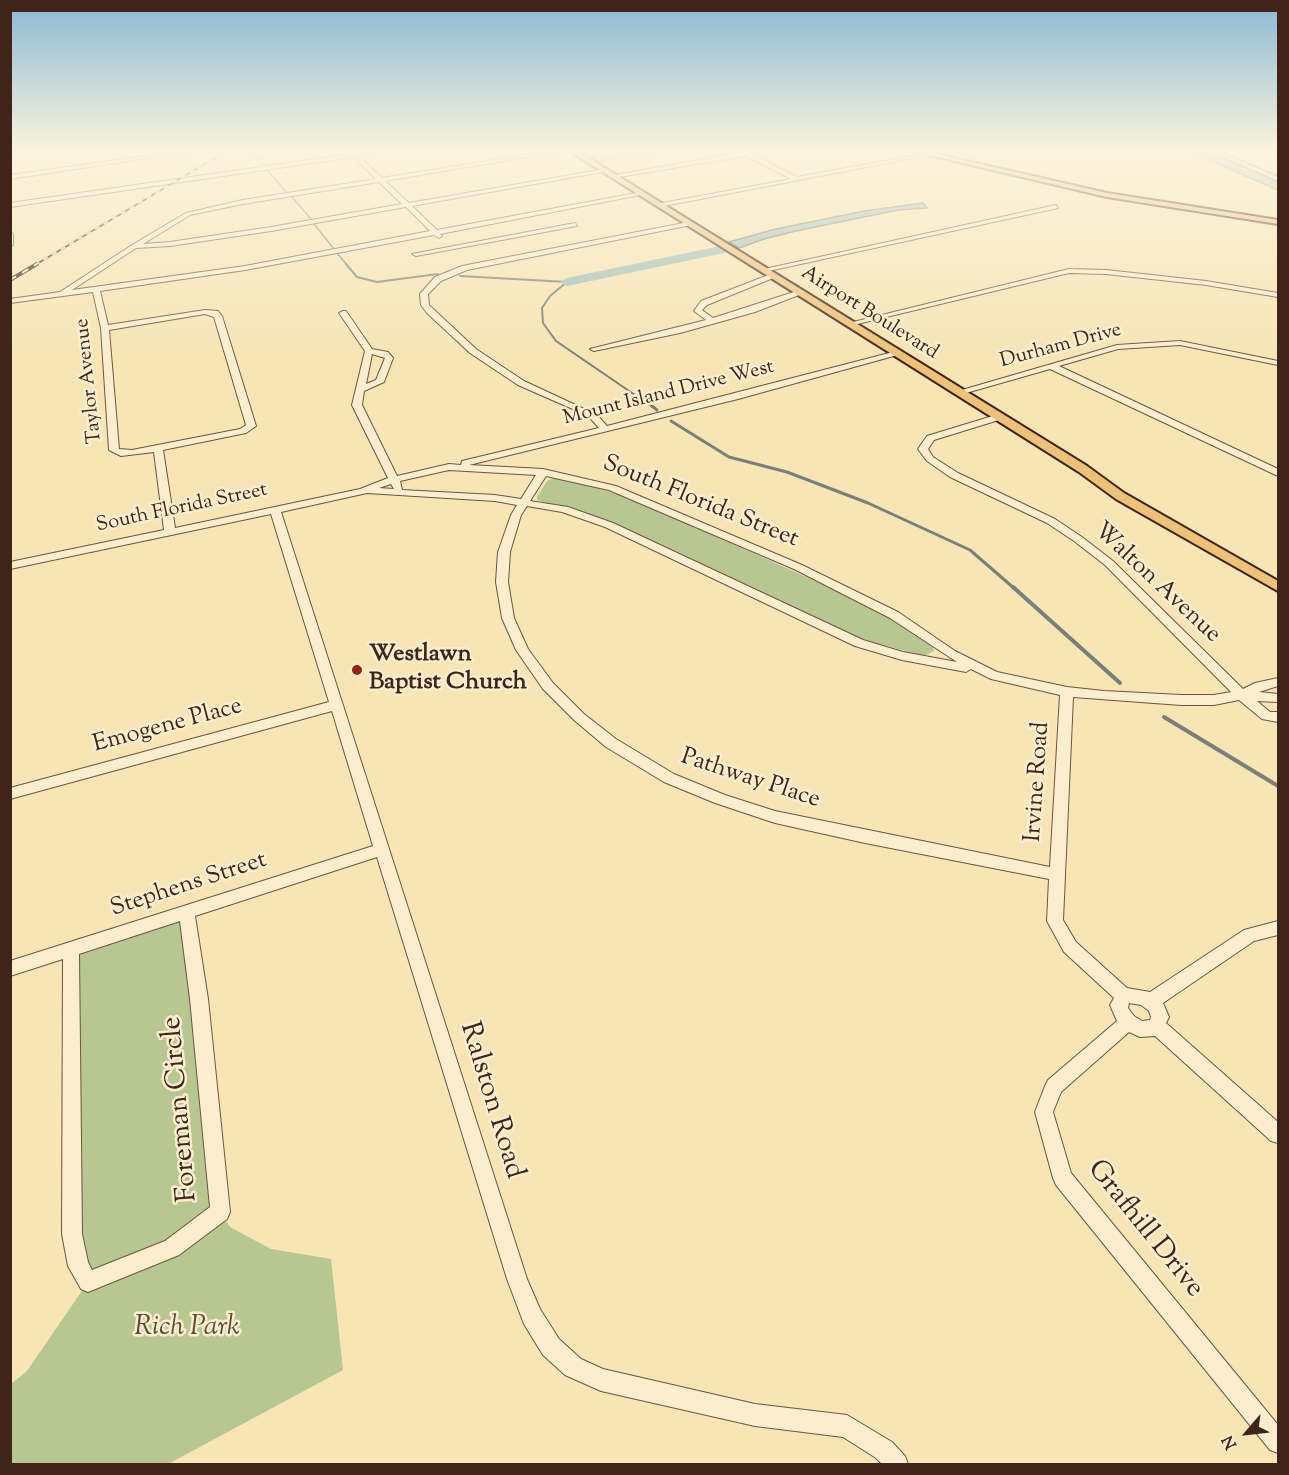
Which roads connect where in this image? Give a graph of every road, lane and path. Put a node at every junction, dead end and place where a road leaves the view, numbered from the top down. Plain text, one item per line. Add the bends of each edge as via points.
1 (176, 221) edge
2 (315, 221) edge
3 (422, 221) edge
4 (501, 221) edge
5 (684, 221) edge
6 (992, 221) edge
7 (689, 224) junction
8 (575, 225) dead end
9 (435, 233) junction
10 (10, 234) edge
11 (10, 244) edge
12 (134, 246) junction
13 (452, 248) junction
14 (416, 254) dead end
15 (764, 270) junction
16 (774, 276) junction
17 (96, 289) junction
18 (800, 293) junction
19 (63, 294) junction
20 (1278, 295) edge
21 (10, 301) edge
22 (343, 313) dead end
23 (712, 321) junction
24 (849, 324) junction
25 (105, 328) junction
26 (594, 349) dead end
27 (369, 351) junction
28 (897, 354) junction
29 (1278, 363) edge
30 (1050, 366) junction
31 (360, 389) junction
32 (958, 392) junction
33 (999, 417) junction
34 (605, 429) junction
35 (158, 448) junction
36 (449, 467) junction
37 (1083, 470) junction
38 (543, 472) junction
39 (1278, 473) edge
40 (393, 480) junction
41 (363, 491) junction
42 (401, 492) junction
43 (524, 502) junction
44 (275, 509) junction
45 (170, 531) junction
46 (10, 566) edge
47 (1278, 574) edge
48 (1278, 587) edge
49 (995, 676) junction
50 (1278, 682) edge
51 (1067, 692) junction
52 (1241, 695) junction
53 (1278, 698) edge
54 (337, 705) junction
55 (1278, 717) edge
56 (10, 794) edge
57 (382, 849) junction
58 (1056, 874) junction
59 (187, 912) junction
60 (1274, 929) edge
61 (71, 949) junction
62 (10, 969) edge
63 (1124, 996) junction
64 (1151, 1002) junction
65 (1128, 1022) junction
66 (1156, 1026) junction
67 (1278, 1134) edge
68 (1278, 1442) edge
69 (897, 1464) edge

1 - 12 street, Taylor Avenue
2 - 12 street
3 - 9 street
4 - 9 street
5 - 7 main road, Airport Boulevard
6 - 15 street
7 - 15 main road, Airport Boulevard
7 - 34 street via 465,268 438,279 424,294 430,311 473,351 521,382 594,417
8 - 13 street
9 - 13 street
9 - 17 street via 245,268
10 - 11 street
12 - 19 street, Taylor Avenue
13 - 14 street
15 - 16 main road, Airport Boulevard
16 - 18 main road, Airport Boulevard
16 - 23 street via 704,303 698,311
17 - 19 street
17 - 25 street, Taylor Avenue
18 - 23 street
18 - 24 main road, Airport Boulevard
19 - 21 street
20 - 24 street via 1082,270 1055,273
22 - 27 street
23 - 26 street
24 - 28 main road, Airport Boulevard
25 - 35 street, Taylor Avenue via 114,450 132,453
25 - 35 street via 205,312 218,316 251,426 243,431
27 - 31 street
27 - 31 street via 389,358 380,382
28 - 32 main road, Airport Boulevard
28 - 34 street, Mount Island Drive West
29 - 30 street, Durham Drive via 1228,350 1171,343 1117,347
30 - 32 street, Durham Drive
30 - 39 street
31 - 40 street via 359,413
32 - 33 main road, Airport Boulevard
33 - 37 main road, Airport Boulevard
33 - 52 street, Walton Avenue via 930,438 923,449 930,459 954,475 1051,521 1109,563
34 - 36 street, Mount Island Drive West
35 - 45 street
36 - 38 street, South Florida Street
36 - 40 street, South Florida Street
37 - 47 main road, Airport Boulevard via 1178,517
37 - 48 main road, Airport Boulevard via 1120,496
38 - 43 street, Pathway Place
38 - 49 street, South Florida Street via 612,488 790,563 885,610 951,654
40 - 41 street, South Florida Street
40 - 42 street
41 - 42 street, South Florida Street
41 - 44 street, South Florida Street
42 - 43 street, South Florida Street
43 - 49 street, South Florida Street via 564,509 609,525 860,643
43 - 58 street, Pathway Place via 504,552 502,582 508,618 522,650 548,686 611,744 669,778 776,817
44 - 45 street, South Florida Street
44 - 54 street, Ralston Road
45 - 46 street, South Florida Street
49 - 51 street, South Florida Street
50 - 52 street, South Florida Street
51 - 52 street, South Florida Street via 1181,700
51 - 58 street, Irvine Road
52 - 53 street, South Florida Street
52 - 55 street via 1267,716
54 - 56 street, Emogene Place
54 - 57 street, Ralston Road
57 - 59 street, Stephens Street
57 - 69 street, Ralston Road via 517,1279 532,1316 551,1347 573,1367 601,1380 755,1415 847,1426 884,1450
58 - 63 street, Irvine Road via 1054,921 1070,948
59 - 61 street, Stephens Street
59 - 61 street, Foreman Circle via 200,999 220,1212 172,1248 88,1282 78,1266 72,1234
60 - 64 street via 1250,935
61 - 62 street, Stephens Street
63 - 64 street via 1140,995
63 - 65 street via 1119,1005
64 - 66 street via 1160,1017
65 - 66 street via 1140,1029
65 - 68 street, Grafhill Drive via 1054,1086 1044,1112 1063,1178
66 - 67 street

